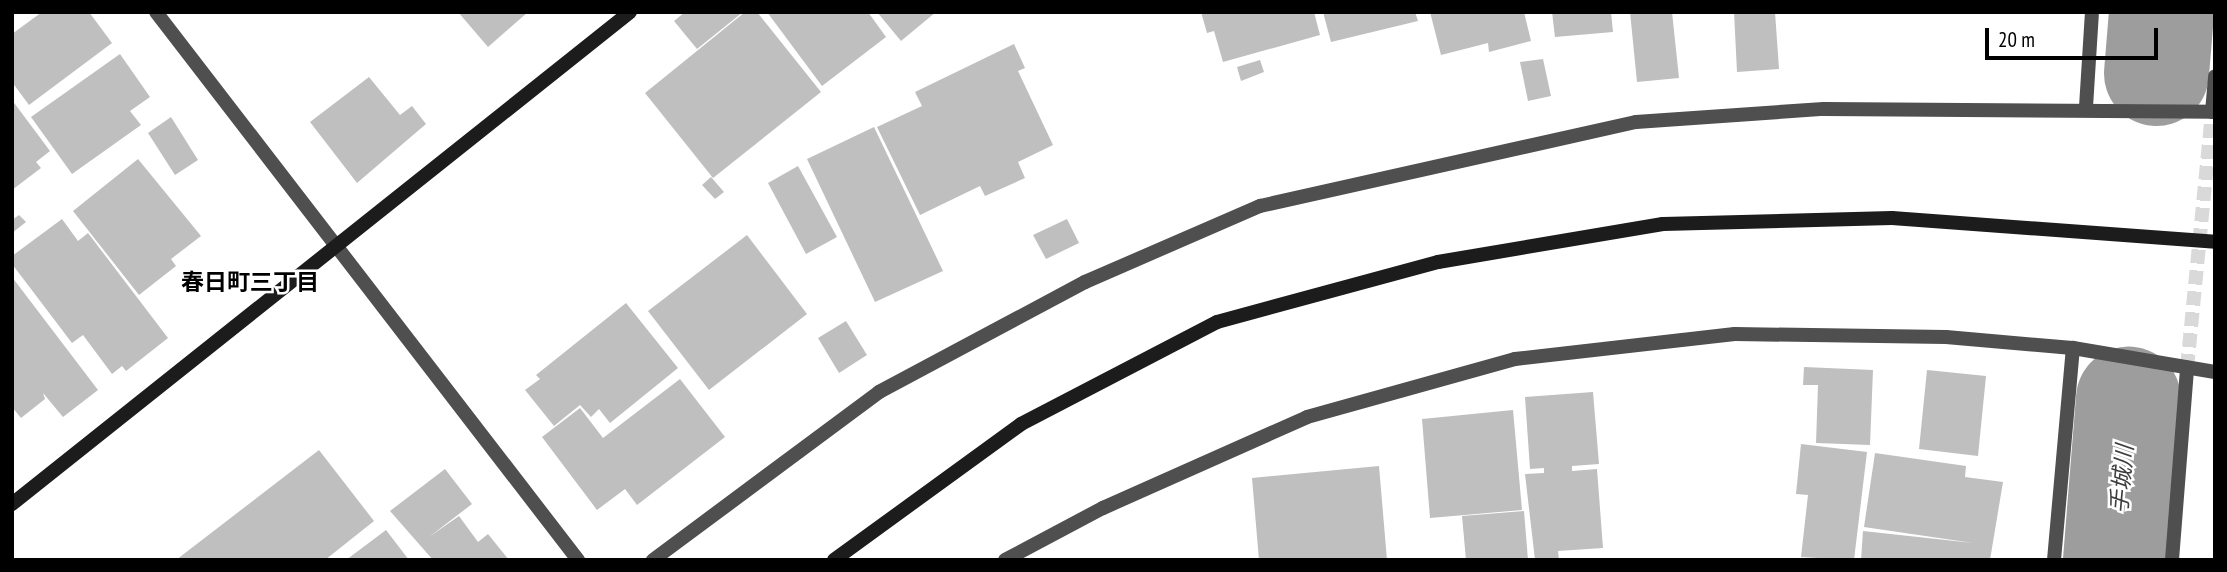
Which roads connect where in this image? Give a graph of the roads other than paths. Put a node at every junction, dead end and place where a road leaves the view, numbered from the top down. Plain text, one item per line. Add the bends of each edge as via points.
1 (156, 12) edge
2 (630, 12) edge
3 (2092, 12) edge
4 (2215, 76) edge
5 (2086, 107) junction
6 (2213, 112) edge
7 (2215, 242) edge
8 (338, 244) junction
9 (2073, 348) junction
10 (2187, 368) junction
11 (2215, 372) edge
12 (12, 504) edge
13 (578, 560) edge
14 (653, 560) edge
15 (834, 560) edge
16 (1005, 560) edge
17 (2054, 560) edge
18 (2172, 560) edge

1 - 8 street
2 - 8 street
3 - 5 street
4 - 6 street
5 - 6 street
5 - 14 street via 1824,109 1636,122 1260,206 1085,282 879,392
7 - 15 street via 1892,218 1663,224 1437,262 1217,322 1021,424
8 - 12 street
8 - 13 street
9 - 10 street
9 - 16 street via 1946,337 1735,334 1515,359 1307,417 1103,508
9 - 17 street
10 - 11 street
10 - 18 street

